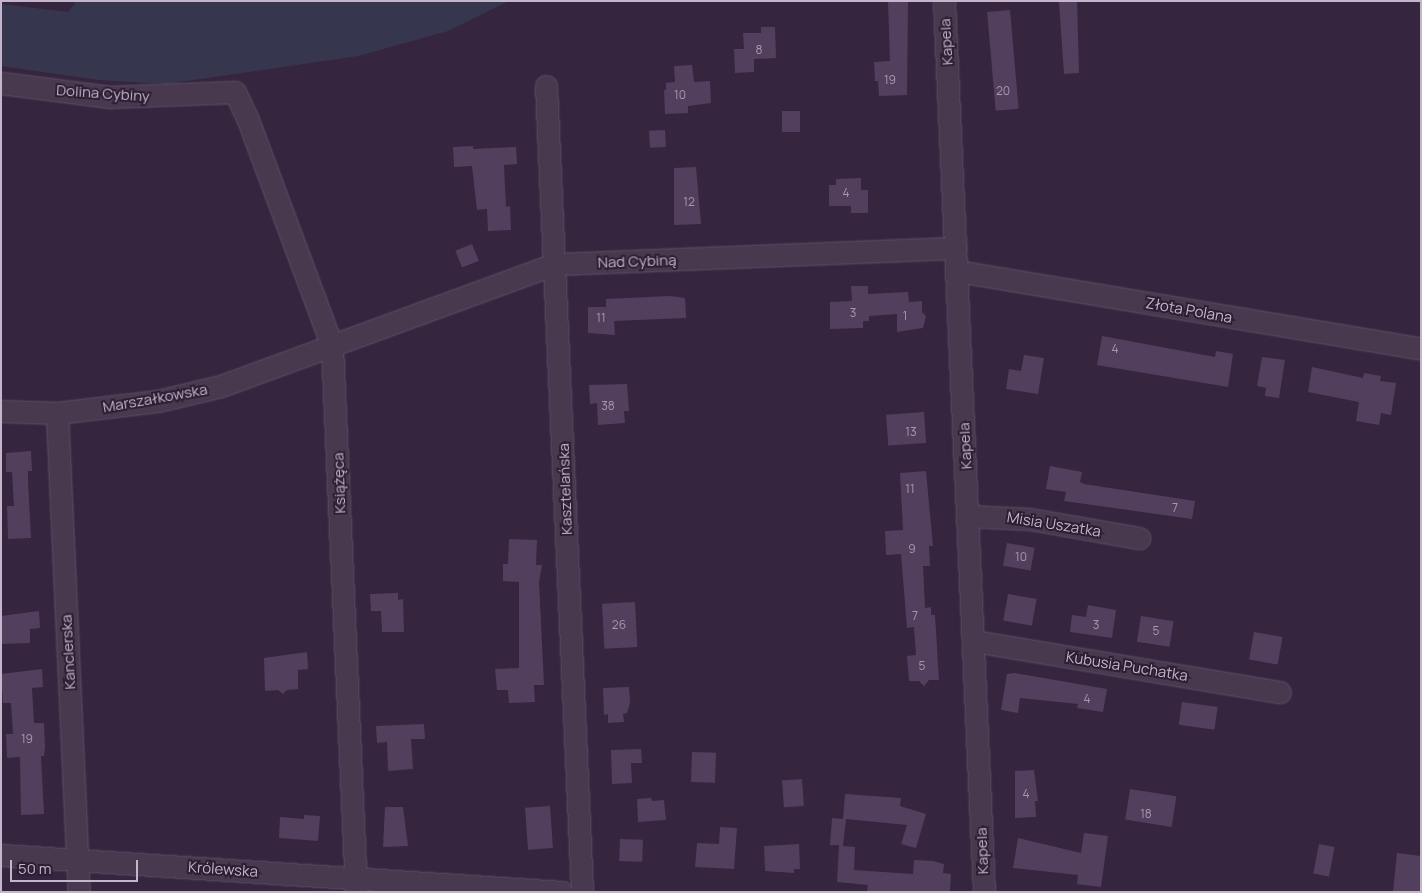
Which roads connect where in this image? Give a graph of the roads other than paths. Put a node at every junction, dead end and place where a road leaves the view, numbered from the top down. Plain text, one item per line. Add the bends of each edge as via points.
1 (944, 1) edge
2 (1, 83) edge
3 (546, 86) dead end
4 (235, 92) joint
5 (956, 248) junction
6 (555, 264) junction
7 (957, 271) junction
8 (332, 346) junction
9 (1421, 349) edge
10 (1, 411) edge
11 (57, 413) junction
12 (968, 516) junction
13 (1139, 538) dead end
14 (974, 641) junction
15 (1280, 692) dead end
16 (1, 855) edge
17 (78, 860) junction
18 (356, 885) edge
19 (79, 892) edge
20 (562, 892) edge
21 (582, 892) edge
22 (984, 892) edge

1 - 5 street, Kapela
2 - 4 street, Dolina Cybiny via 110,97
3 - 6 street, Kasztelańska
4 - 8 street, Książęca
5 - 6 street, Nad Cybiną
5 - 7 street, Kapela
6 - 8 street, Nad Cybiną
6 - 21 street, Kasztelańska
7 - 9 street, Złota Polana
7 - 12 street, Kapela
8 - 11 street, Marszałkowska via 221,386 158,401
8 - 18 street, Książęca
10 - 11 street, Marszałkowska
11 - 17 street, Kanclerska
12 - 13 street, Misia Uszatka via 1030,519
12 - 14 street, Kapela
14 - 15 street, Kubusia Puchatka
14 - 22 street, Kapela
16 - 17 street, Królewska
17 - 18 street, Królewska
17 - 19 street, Kanclerska
18 - 20 street, Królewska

